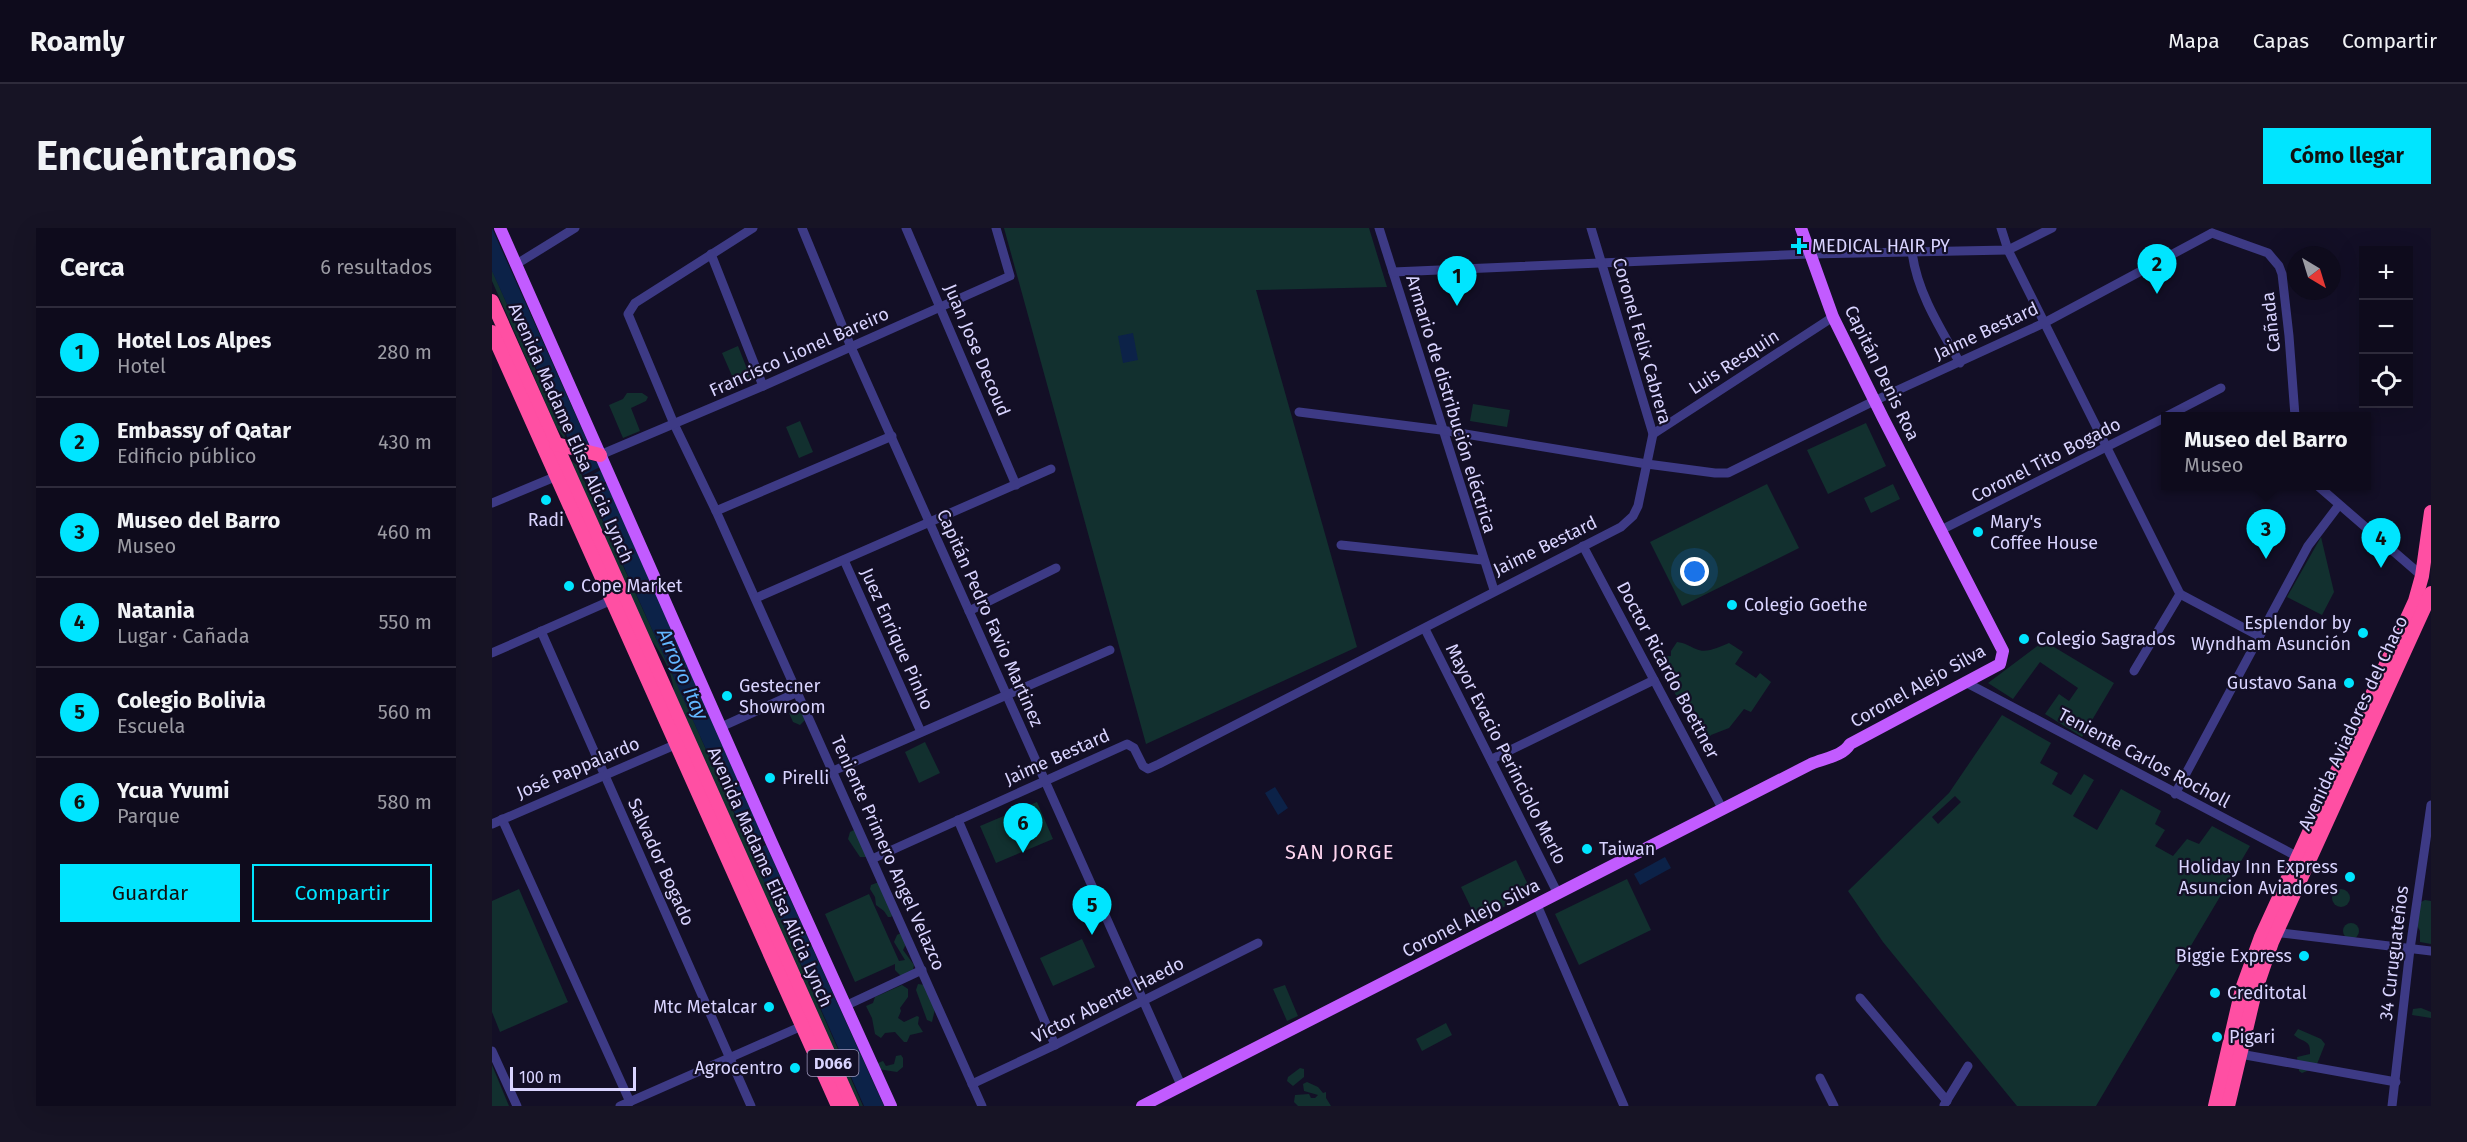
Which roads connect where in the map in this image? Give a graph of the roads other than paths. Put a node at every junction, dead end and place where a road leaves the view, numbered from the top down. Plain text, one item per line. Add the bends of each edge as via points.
1 (500, 228) edge
2 (753, 228) edge
3 (802, 228) edge
4 (906, 228) edge
5 (996, 228) edge
6 (1379, 228) edge
7 (1591, 228) edge
8 (1801, 228) edge
9 (2001, 228) edge
10 (2052, 228) edge
11 (571, 229) edge
12 (2211, 230) edge
13 (2008, 250) junction
14 (1912, 252) junction
15 (711, 254) junction
16 (1809, 254) junction
17 (1601, 262) junction
18 (515, 265) junction
19 (1393, 272) junction
20 (492, 301) edge
21 (941, 307) junction
22 (1833, 317) junction
23 (2044, 323) junction
24 (492, 332) edge
25 (851, 347) junction
26 (1960, 363) junction
27 (763, 387) junction
28 (2221, 388) dead end
29 (1874, 400) junction
30 (1299, 412) dead end
31 (2175, 412) edge
32 (2295, 412) edge
33 (2161, 420) edge
34 (675, 424) junction
35 (1441, 430) junction
36 (1653, 434) junction
37 (892, 436) junction
38 (556, 444) junction
39 (2106, 449) junction
40 (600, 455) junction
41 (1647, 464) junction
42 (1051, 469) dead end
43 (557, 476) junction
44 (1016, 484) junction
45 (2322, 490) edge
46 (492, 503) edge
47 (2339, 505) junction
48 (716, 512) junction
49 (2431, 512) edge
50 (929, 522) junction
51 (1941, 530) junction
52 (1341, 545) dead end
53 (1583, 546) junction
54 (844, 560) junction
55 (1483, 560) junction
56 (1056, 568) dead end
57 (2422, 576) junction
58 (1494, 590) junction
59 (2180, 594) junction
60 (756, 598) junction
61 (612, 600) junction
62 (2424, 606) edge
63 (969, 611) junction
64 (1425, 629) junction
65 (541, 631) junction
66 (2259, 636) junction
67 (1110, 650) dead end
68 (492, 653) edge
69 (2134, 671) dead end
70 (1654, 680) junction
71 (1965, 682) junction
72 (798, 692) junction
73 (1006, 694) junction
74 (721, 726) junction
75 (921, 732) junction
76 (676, 744) junction
77 (1492, 759) junction
78 (833, 771) junction
79 (606, 775) junction
80 (1045, 780) junction
81 (2175, 794) junction
82 (2431, 805) edge
83 (1723, 810) junction
84 (502, 819) junction
85 (958, 820) junction
86 (492, 824) edge
87 (872, 859) junction
88 (2303, 859) junction
89 (1558, 894) junction
90 (1537, 904) junction
91 (2270, 931) junction
92 (1258, 943) dead end
93 (2410, 949) junction
94 (2431, 951) edge
95 (922, 970) junction
96 (1860, 998) dead end
97 (1144, 1000) junction
98 (845, 1006) junction
99 (809, 1023) junction
100 (1056, 1045) junction
101 (492, 1051) edge
102 (2240, 1054) junction
103 (729, 1058) junction
104 (1968, 1066) dead end
105 (1820, 1078) dead end
106 (2396, 1082) junction
107 (972, 1084) junction
108 (1181, 1085) junction
109 (1945, 1103) edge
110 (625, 1104) edge
111 (517, 1106) edge
112 (752, 1106) edge
113 (838, 1106) edge
114 (852, 1106) edge
115 (891, 1106) edge
116 (981, 1106) edge
117 (1142, 1106) edge
118 (1624, 1106) edge
119 (1834, 1106) edge
120 (2215, 1106) edge
121 (2228, 1106) edge
122 (2392, 1106) edge

1 - 18 main road
2 - 15 street
3 - 25 street, Capitán Pedro Favio Martinez
4 - 21 street, Juan Jose Decoud
5 - 21 street, Francisco Lionel Bareiro via 1010,276
6 - 19 street, Armario de distribución eléctrica
7 - 17 street, Coronel Felix Cabrera
8 - 16 main road, Capitán Denis Roa
9 - 13 street
10 - 13 street
11 - 18 street
12 - 23 street, Jaime Bestard
12 - 32 street, Cañada via 2268,253 2279,266
13 - 14 street
13 - 23 street
14 - 16 street
14 - 26 street via 1923,293
15 - 27 street
15 - 34 street, Teniente Primero Angel Velazco via 630,308 630,319
16 - 17 street
16 - 22 main road, Capitán Denis Roa
17 - 19 street
17 - 36 street, Coronel Felix Cabrera
18 - 40 main road
19 - 35 street, Armario de distribución eléctrica
20 - 38 highway, Avenida Madame Elisa Alicia Lynch / D066
21 - 25 street, Francisco Lionel Bareiro
21 - 44 street, Juan Jose Decoud
22 - 29 main road, Capitán Denis Roa
22 - 36 street, Luis Resquin
23 - 26 street, Jaime Bestard
23 - 39 street
24 - 43 highway, Avenida Madame Elisa Alicia Lynch / D066
25 - 27 street, Francisco Lionel Bareiro
25 - 37 street, Capitán Pedro Favio Martinez
26 - 29 street, Jaime Bestard
27 - 34 street, Francisco Lionel Bareiro
28 - 31 street, Coronel Tito Bogado
29 - 41 street, Jaime Bestard via 1728,473
29 - 51 main road, Capitán Denis Roa
30 - 35 street
33 - 39 street, Coronel Tito Bogado
34 - 40 street, Francisco Lionel Bareiro
34 - 48 street, Teniente Primero Angel Velazco
35 - 41 street
35 - 55 street, Armario de distribución eléctrica
36 - 41 street, Coronel Felix Cabrera
37 - 48 street
37 - 50 street, Capitán Pedro Favio Martinez
38 - 40 highway
38 - 99 highway, Avenida Madame Elisa Alicia Lynch / D066
39 - 51 street, Coronel Tito Bogado
39 - 59 street
40 - 74 main road
41 - 53 street, Jaime Bestard via 1633,516
42 - 44 street
43 - 46 street
43 - 61 highway, Avenida Madame Elisa Alicia Lynch / D066
44 - 50 street
45 - 47 street
47 - 57 street
47 - 66 street via 2308,546
48 - 60 street, Teniente Primero Angel Velazco
49 - 57 highway, Avenida Aviadores del Chaco
50 - 54 street
50 - 63 street, Capitán Pedro Favio Martinez
51 - 71 main road, Coronel Alejo Silva via 2003,651 2000,664
52 - 55 street
53 - 58 street, Jaime Bestard
53 - 70 street, Doctor Ricardo Boettner
54 - 60 street
54 - 75 street, Juez Enrique Pinho
55 - 58 street, Armario de distribución eléctrica
56 - 63 street
57 - 62 highway, Avenida Aviadores del Chaco
58 - 64 street, Jaime Bestard
59 - 66 street
59 - 69 street
60 - 72 street, Teniente Primero Angel Velazco
61 - 65 street
61 - 76 highway, Avenida Madame Elisa Alicia Lynch / D066
62 - 88 highway, Avenida Aviadores del Chaco
63 - 73 street, Capitán Pedro Favio Martinez
64 - 77 street, Mayor Evacio Perinciolo Merlo
64 - 80 street, Jaime Bestard via 1148,769 1127,744
65 - 68 street
65 - 79 street, Salvador Bogado
66 - 81 street
67 - 73 street
70 - 77 street
70 - 83 street, Doctor Ricardo Boettner
71 - 81 street, Teniente Carlos Rocholl
71 - 83 main road, Coronel Alejo Silva
72 - 74 street
72 - 78 street, Teniente Primero Angel Velazco
73 - 75 street
73 - 80 street, Capitán Pedro Favio Martinez
74 - 98 main road
75 - 78 street
76 - 79 street, José Pappalardo
76 - 99 highway, Avenida Madame Elisa Alicia Lynch / D066
77 - 89 street, Mayor Evacio Perinciolo Merlo
78 - 87 street, Teniente Primero Angel Velazco
79 - 84 street, José Pappalardo
79 - 103 street, Salvador Bogado
80 - 85 street, Jaime Bestard
80 - 97 street, Capitán Pedro Favio Martinez
81 - 88 street, Teniente Carlos Rocholl
82 - 93 street, 34 Curuguateños
83 - 89 main road, Coronel Alejo Silva
84 - 86 street, José Pappalardo
84 - 110 street
85 - 87 street, Jaime Bestard
85 - 100 street
87 - 95 street, Teniente Primero Angel Velazco
88 - 91 highway, Avenida Aviadores del Chaco
89 - 90 main road, Coronel Alejo Silva
90 - 108 main road, Coronel Alejo Silva
90 - 118 street
91 - 93 street
91 - 102 highway, Avenida Aviadores del Chaco
91 - 120 highway, Avenida Aviadores del Chaco via 2242,989
92 - 97 street, Víctor Abente Haedo
93 - 94 street
93 - 106 street, 34 Curuguateños
95 - 98 street
95 - 107 street, Teniente Primero Angel Velazco
96 - 109 street
97 - 100 street, Víctor Abente Haedo
97 - 108 street, Capitán Pedro Favio Martinez
98 - 115 main road
99 - 103 street
99 - 113 highway, Avenida Madame Elisa Alicia Lynch / D066
99 - 114 highway, Avenida Madame Elisa Alicia Lynch / D066
100 - 107 street, Víctor Abente Haedo
101 - 111 street
102 - 106 street
102 - 121 highway, Avenida Aviadores del Chaco
103 - 110 street
103 - 112 street, Salvador Bogado
104 - 109 street
105 - 119 street
106 - 122 street, 34 Curuguateños
107 - 116 street, Teniente Primero Angel Velazco
108 - 117 main road, Coronel Alejo Silva

